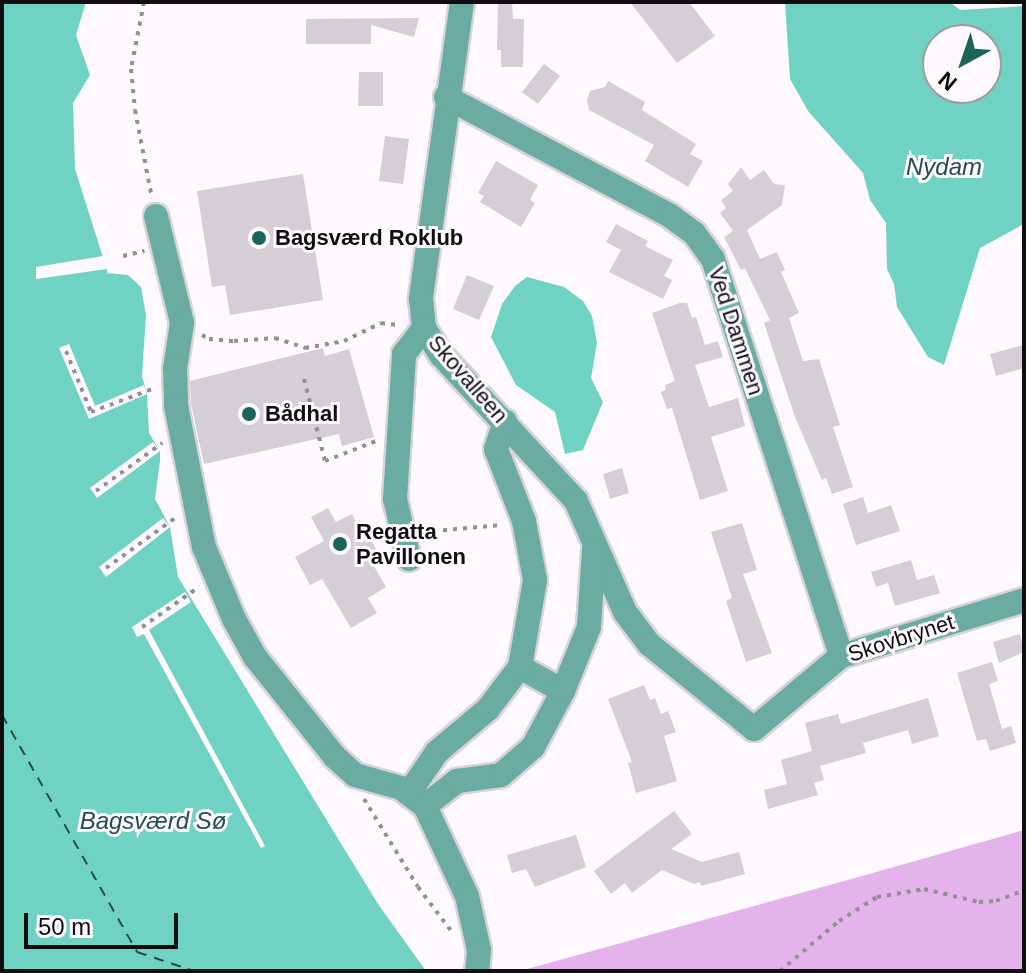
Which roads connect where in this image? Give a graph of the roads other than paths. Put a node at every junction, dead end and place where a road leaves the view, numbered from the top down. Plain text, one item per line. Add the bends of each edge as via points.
1 (462, 2) edge
2 (446, 97) junction
3 (156, 216) road end
4 (424, 328) junction
5 (505, 421) junction
6 (594, 538) junction
7 (409, 559) dead end
8 (1024, 600) edge
9 (841, 656) junction
10 (520, 667) junction
11 (563, 691) junction
12 (754, 729) joint
13 (417, 800) junction
14 (477, 970) edge

1 - 2 street, Skovalleen
2 - 4 street, Skovalleen via 421,299
2 - 9 street, Ved Dammen via 669,215 694,233 713,259
3 - 13 street via 182,323 174,384 181,434 204,547 216,577 255,657 335,757 355,775 401,788
4 - 5 street, Skovalleen via 441,355
4 - 7 street via 404,354 395,499
5 - 6 street, Skovalleen via 576,501
5 - 10 street via 496,449 524,521 535,580
6 - 11 street via 589,627
6 - 12 street, Skovalleen via 625,612 649,644
8 - 9 street, Skovbrynet
9 - 12 street, Skovbrynet
10 - 11 street
10 - 13 street via 488,709 437,752
11 - 13 street via 533,747 501,775 457,781
13 - 14 street via 467,896 479,950

